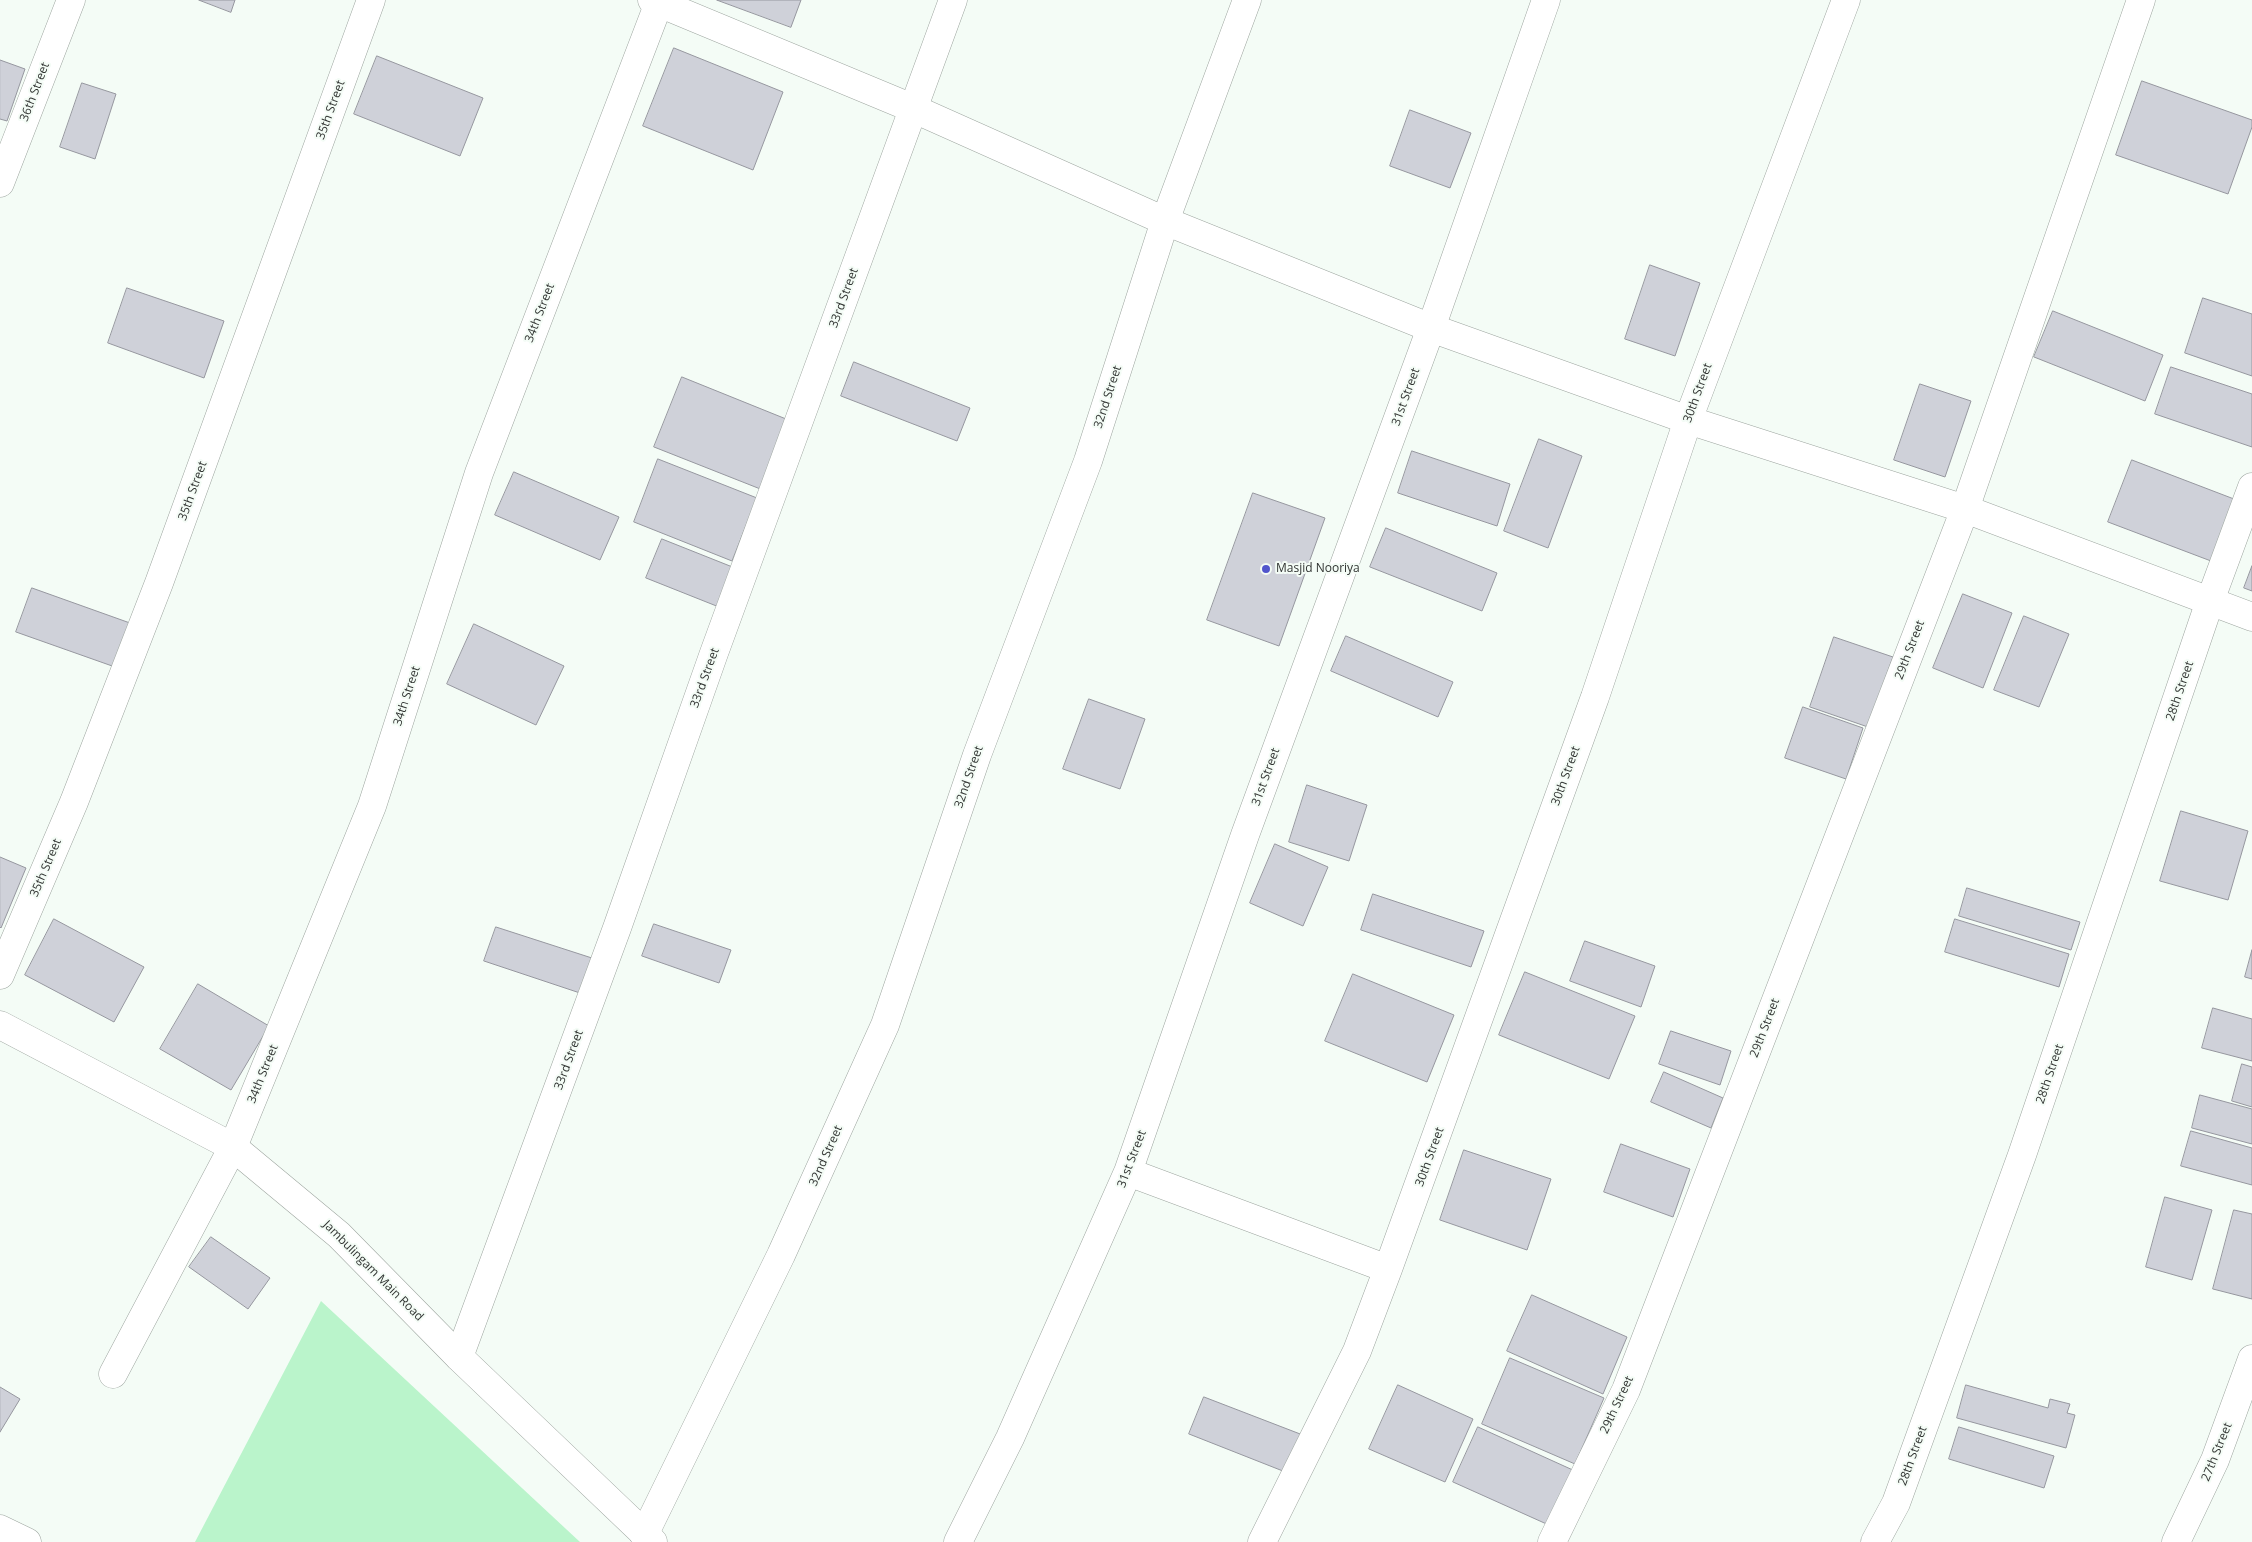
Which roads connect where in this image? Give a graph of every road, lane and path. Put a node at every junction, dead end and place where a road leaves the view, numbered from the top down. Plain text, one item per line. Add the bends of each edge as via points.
1 (71, 0) edge
2 (371, 0) edge
3 (953, 0) edge
4 (1247, 0) edge
5 (1546, 0) edge
6 (1846, 0) edge
7 (2140, 0) edge
8 (657, 1) edge
9 (912, 108) junction
10 (0, 184) edge
11 (1165, 221) junction
12 (1431, 328) junction
13 (1688, 420) junction
14 (2252, 487) edge
15 (1965, 508) junction
16 (2210, 601) junction
17 (2252, 617) edge
18 (0, 975) edge
19 (0, 1025) edge
20 (233, 1147) junction
21 (1128, 1172) junction
22 (1388, 1269) junction
23 (459, 1357) junction
24 (2252, 1359) edge
25 (113, 1374) dead end
26 (0, 1529) edge
27 (648, 1539) edge
28 (27, 1542) edge
29 (958, 1542) edge
30 (1262, 1542) edge
31 (1552, 1542) edge
32 (1875, 1542) edge
33 (2176, 1542) edge

1 - 10 street, 36th Street
2 - 18 street, 35th Street via 159,583 74,802
3 - 9 street, 33rd Street
4 - 11 street, 32nd Street
5 - 12 street, 31st Street
6 - 13 street, 30th Street
7 - 15 street, 29th Street
8 - 9 street
8 - 20 street, 34th Street via 478,473 372,806
9 - 11 street
9 - 23 street, 33rd Street
11 - 12 street
11 - 27 street, 32nd Street via 1088,461 977,755 885,1026
12 - 13 street
12 - 21 street, 31st Street via 1245,835
13 - 15 street
13 - 22 street, 30th Street via 1588,715
14 - 16 street, 28th Street
15 - 16 street
15 - 31 street, 29th Street via 1626,1390
16 - 17 street
16 - 32 street, 28th Street via 2022,1155 1896,1503
19 - 20 street, Jambulingam Main Road
20 - 23 street, Jambulingam Main Road via 339,1234
20 - 25 street, 34th Street
21 - 22 street
21 - 29 street, 31st Street via 1010,1438
22 - 30 street, 30th Street via 1357,1351
23 - 27 street, Jambulingam Main Road
24 - 33 street, 27th Street via 2215,1460
26 - 28 street

